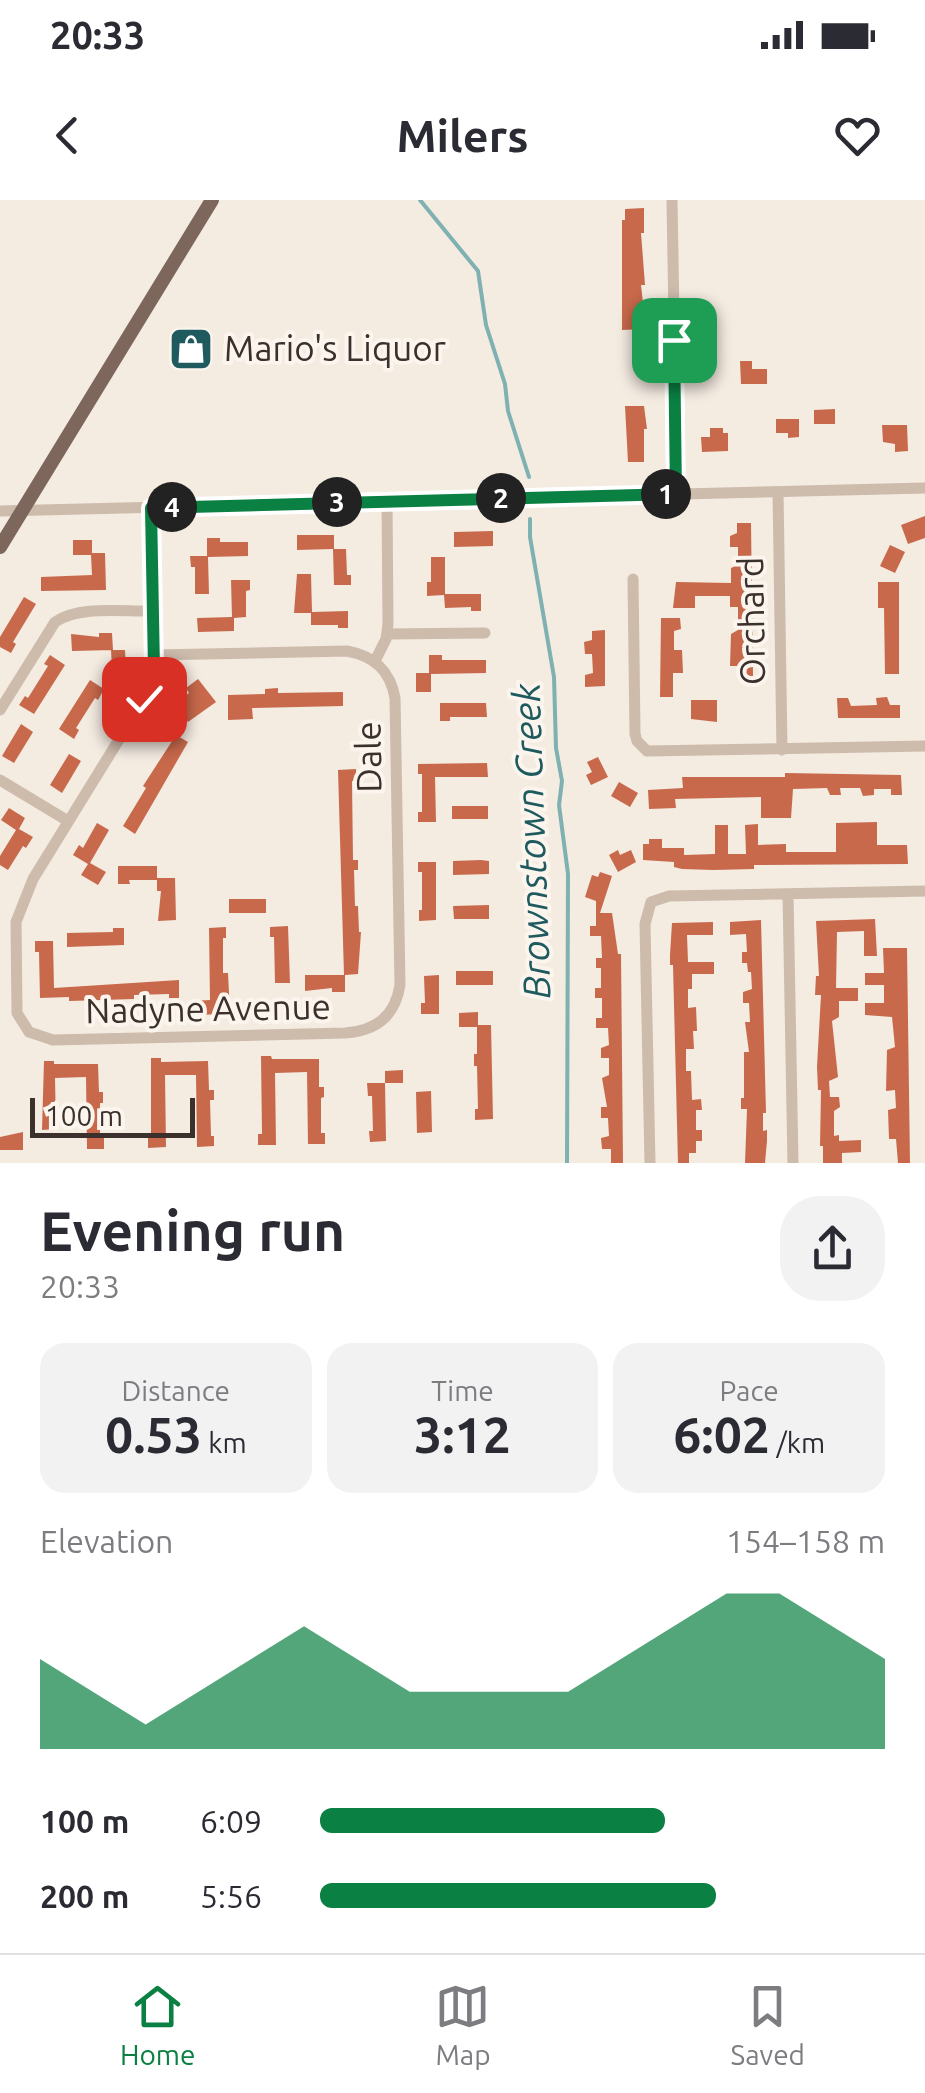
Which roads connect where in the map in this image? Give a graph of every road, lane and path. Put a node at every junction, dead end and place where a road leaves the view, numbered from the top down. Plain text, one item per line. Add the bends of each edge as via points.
1 (212, 200) edge
2 (672, 200) edge
3 (925, 488) edge
4 (778, 492) junction
5 (676, 494) junction
6 (387, 501) junction
7 (151, 508) junction
8 (0, 511) edge
9 (23, 511) junction
10 (0, 548) edge
11 (633, 578) dead end
12 (153, 611) junction
13 (485, 632) dead end
14 (388, 634) junction
15 (154, 655) junction
16 (375, 661) junction
17 (0, 710) edge
18 (925, 746) edge
19 (782, 750) junction
20 (0, 780) edge
21 (68, 821) junction
22 (925, 892) edge
23 (788, 894) junction
24 (386, 1017) joint
25 (650, 1163) edge
26 (794, 1163) edge

1 - 9 main road
2 - 5 street
3 - 4 street
4 - 5 street
4 - 19 street, Orchard
5 - 6 street
6 - 7 street
6 - 14 street
7 - 9 street
7 - 12 street
8 - 9 street
9 - 10 main road
11 - 19 street via 642,748
12 - 15 street
12 - 17 street via 61,617
13 - 14 street
14 - 16 street
15 - 16 street via 333,650
15 - 21 street via 144,699
16 - 24 street, Dale via 393,686 396,744 400,985
18 - 19 street
20 - 21 street
21 - 24 street, Nadyne Avenue via 16,922 15,1004 29,1032 54,1040 344,1033 369,1029
22 - 23 street
23 - 25 street via 651,902 645,924
23 - 26 street

